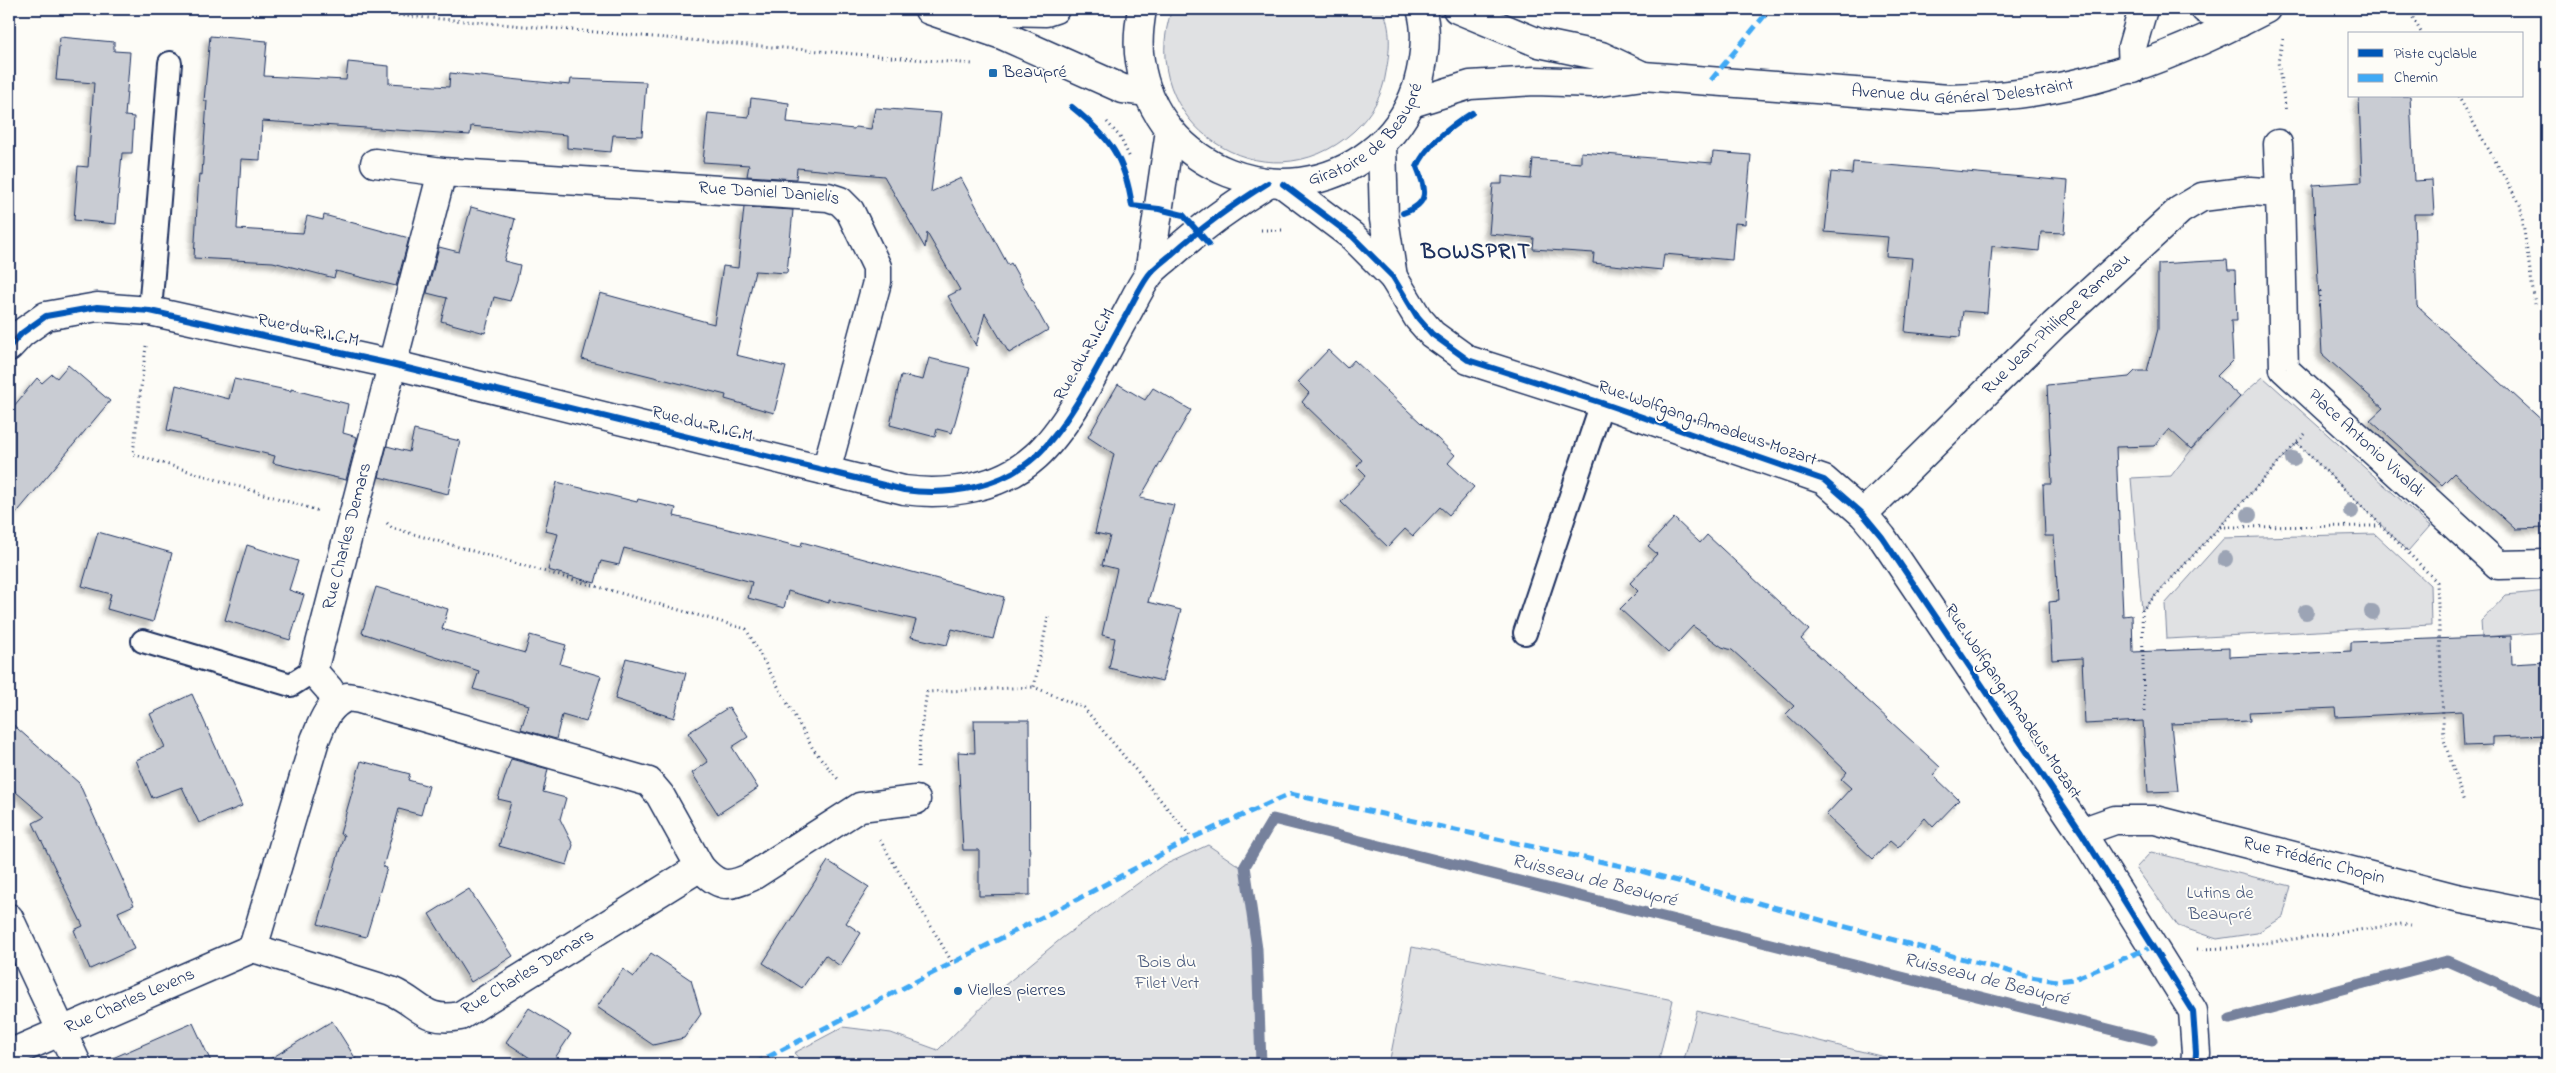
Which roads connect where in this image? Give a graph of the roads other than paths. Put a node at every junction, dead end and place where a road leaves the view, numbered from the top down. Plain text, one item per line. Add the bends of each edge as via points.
1 (923, 9) edge
2 (1055, 9) edge
3 (1142, 9) edge
4 (1421, 9) edge
5 (1457, 9) edge
6 (2143, 9) edge
7 (2205, 9) edge
8 (2266, 9) edge
9 (2239, 23) junction
10 (170, 63) dead end
11 (2133, 69) junction
12 (1643, 76) junction
13 (1148, 92) junction
14 (1412, 102) junction
15 (1170, 130) junction
16 (1382, 144) junction
17 (2278, 144) road end
18 (375, 162) dead end
19 (442, 172) junction
20 (1275, 184) junction
21 (2280, 193) junction
22 (1149, 274) junction
23 (1393, 277) junction
24 (150, 311) junction
25 (9, 347) edge
26 (391, 364) junction
27 (1602, 403) junction
28 (826, 471) junction
29 (1863, 514) junction
30 (2547, 564) edge
31 (1525, 633) dead end
32 (143, 641) dead end
33 (313, 671) junction
34 (336, 702) junction
35 (916, 800) road end
36 (2081, 832) junction
37 (700, 867) junction
38 (2547, 916) edge
39 (9, 918) edge
40 (253, 948) junction
41 (62, 1030) junction
42 (9, 1054) edge
43 (77, 1064) edge
44 (2195, 1064) edge

1 - 2 street via 1046,12
1 - 13 street via 1002,34 1123,89
3 - 13 street, Giratoire de Beaupré via 1138,31 1140,62
4 - 14 street, Giratoire de Beaupré via 1425,20 1424,63
5 - 12 street, Avenue du Général Delestraint via 1539,43 1601,56
6 - 11 street via 2132,48
7 - 9 street
8 - 9 street, Avenue du Général Delestraint
9 - 11 street, Avenue du Général Delestraint
10 - 24 lane
11 - 12 street, Avenue du Général Delestraint via 2042,92 1996,98 1949,99
12 - 14 street, Avenue du Général Delestraint via 1594,83 1535,81 1470,85
13 - 15 street, Giratoire de Beaupré
14 - 16 street, Giratoire de Beaupré via 1399,125
15 - 20 street, Giratoire de Beaupré via 1185,146 1224,172
15 - 22 street, Rue du R.I.C.M
16 - 20 street, Giratoire de Beaupré via 1336,174 1310,181
16 - 23 street, Rue Wolfgang Amadeus Mozart via 1384,219
17 - 21 street
18 - 19 street, Rue Daniel Danielis
19 - 26 street
19 - 28 street, Rue Daniel Danielis via 828,197 840,201 850,211 877,267 877,282
20 - 22 street, Rue du R.I.C.M via 1207,223
20 - 23 street, Rue Wolfgang Amadeus Mozart via 1352,236
21 - 29 street, Rue Jean-Philippe Rameau via 2250,190 2202,197 2180,210 2054,325
21 - 30 street, Place Antonio Vivaldi via 2284,369 2498,565
22 - 28 street, Rue du R.I.C.M via 1054,436 1021,467 978,487 949,492 923,492
23 - 27 street, Rue Wolfgang Amadeus Mozart via 1418,318 1432,334 1468,360
24 - 25 street, Rue du R.I.C.M via 97,307 46,316
24 - 26 street, Rue du R.I.C.M
26 - 28 street, Rue du R.I.C.M
26 - 33 street, Rue Charles Demars
27 - 29 street, Rue Wolfgang Amadeus Mozart via 1824,480
27 - 31 lane
29 - 36 street, Rue Wolfgang Amadeus Mozart
32 - 33 lane via 291,685
33 - 34 street
34 - 37 street via 347,697 360,699 649,782 660,795
34 - 40 street via 328,711 315,740
35 - 37 street via 860,806 734,885 711,879
36 - 38 street, Rue Frédéric Chopin via 2115,820 2155,820 2456,898
36 - 44 street, Rue Wolfgang Amadeus Mozart via 2192,1011
37 - 40 street, Rue Charles Demars via 460,1016 442,1019 427,1014 391,990
39 - 41 street
40 - 41 street, Rue Charles Levens
41 - 42 street, Rue Charles Levens
41 - 43 street

